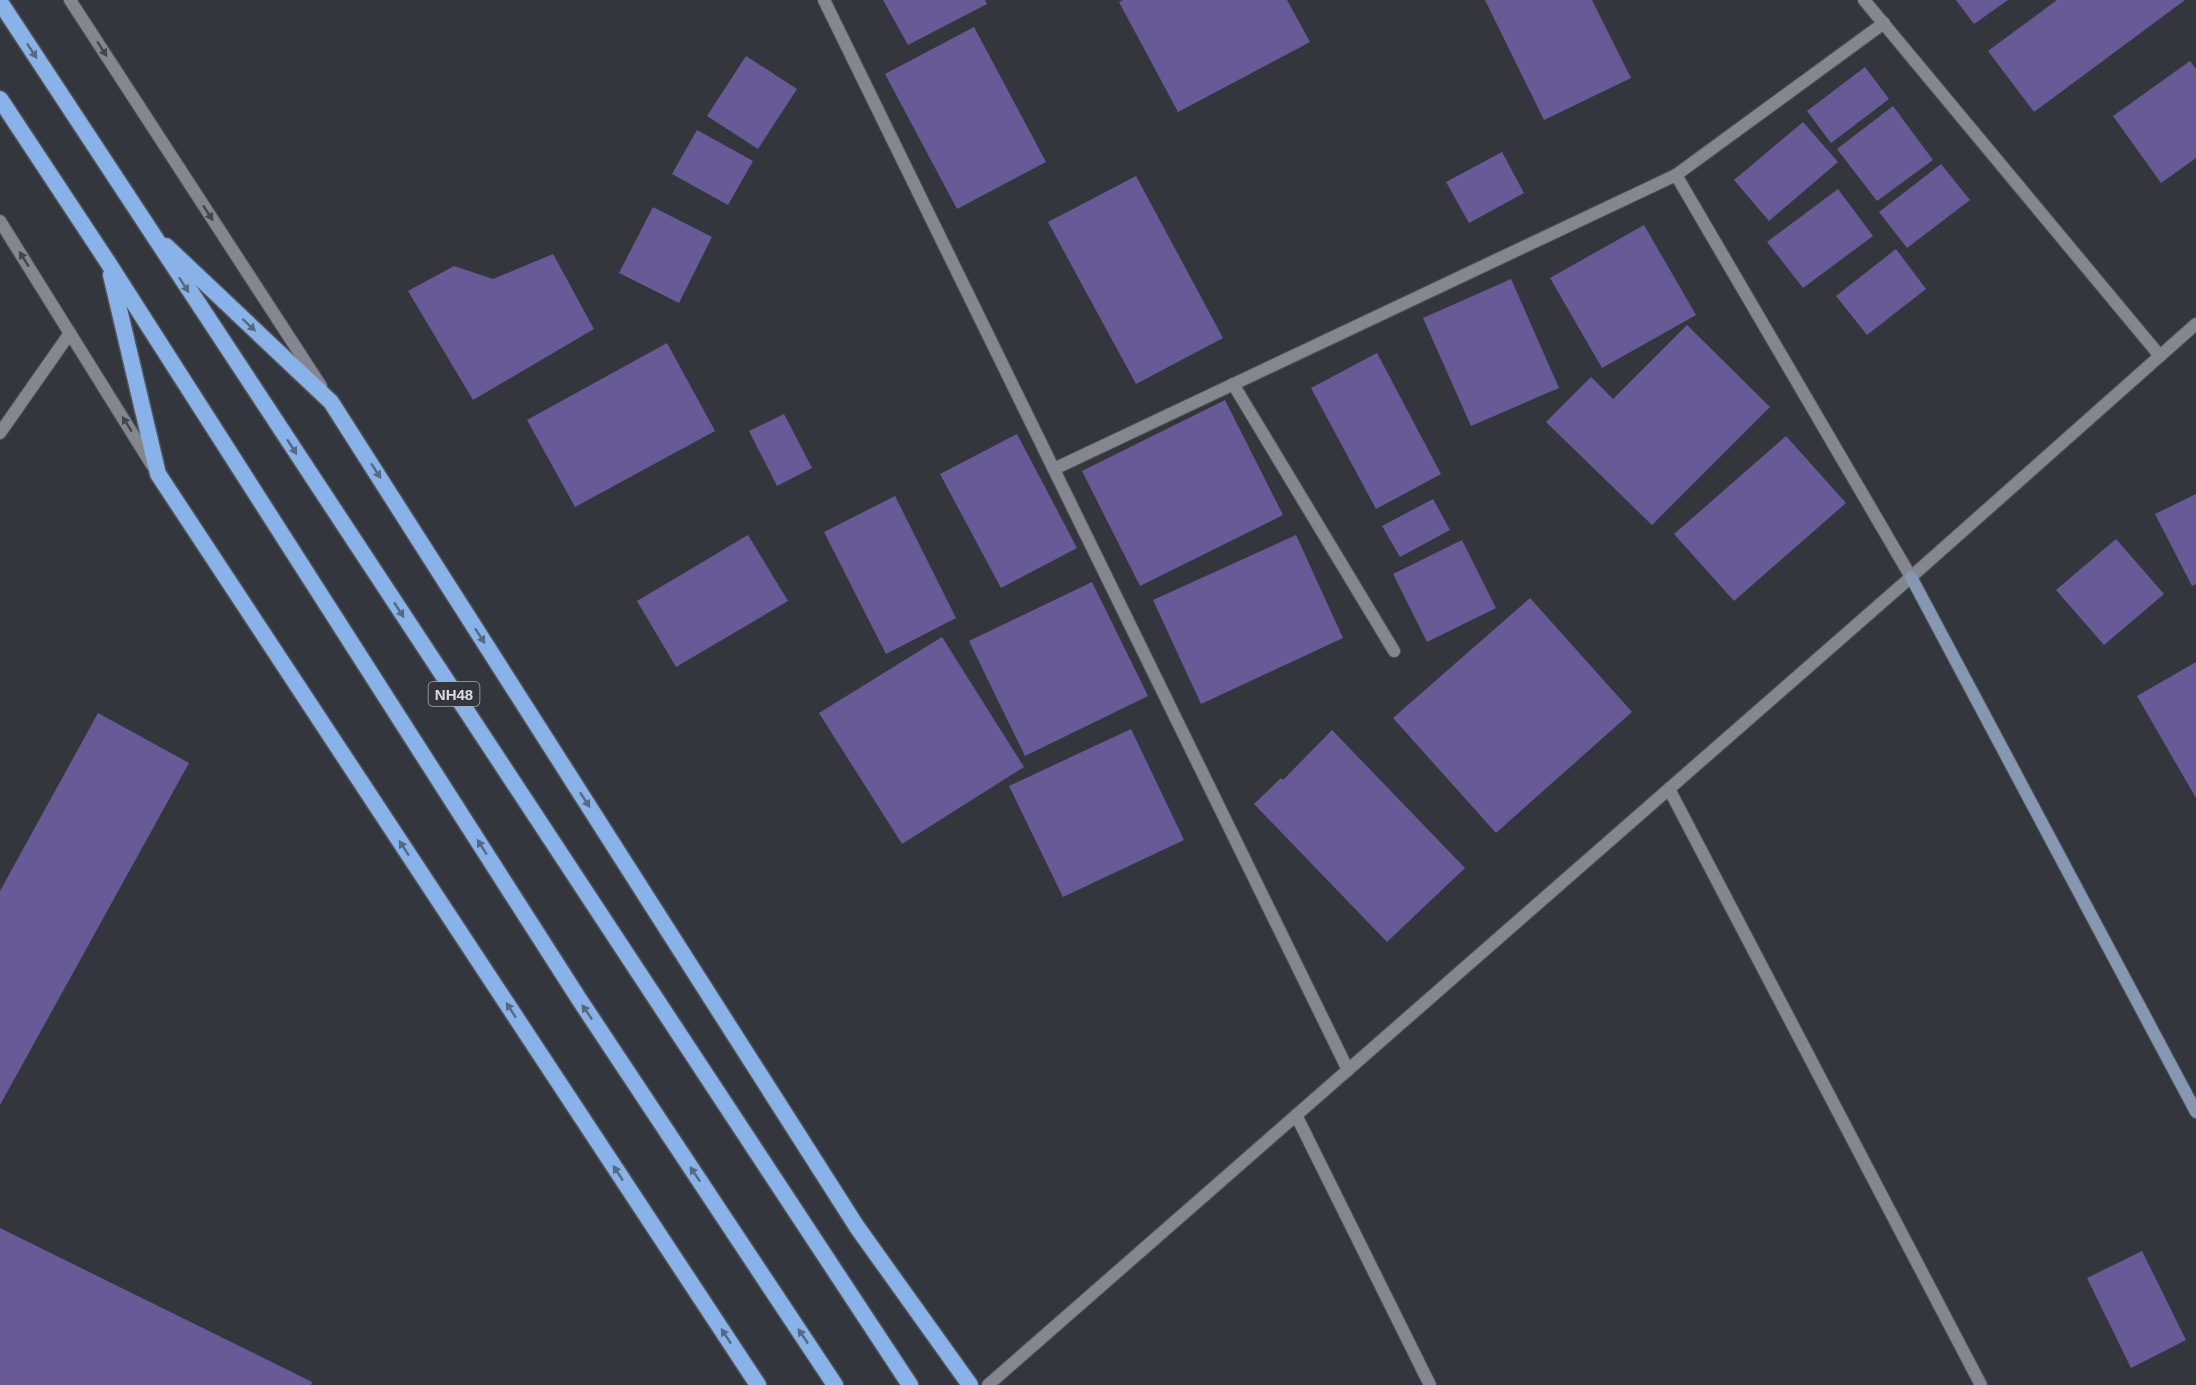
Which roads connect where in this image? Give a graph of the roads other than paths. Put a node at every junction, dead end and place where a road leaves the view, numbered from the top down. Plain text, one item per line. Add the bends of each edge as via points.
1 (70, 0) edge
2 (824, 0) edge
3 (1864, 0) edge
4 (0, 2) edge
5 (1884, 23) junction
6 (0, 99) edge
7 (1677, 175) junction
8 (0, 221) edge
9 (146, 227) junction
10 (107, 261) junction
11 (2196, 324) edge
12 (70, 333) junction
13 (2160, 356) junction
14 (1233, 384) junction
15 (331, 402) junction
16 (0, 433) edge
17 (1054, 469) junction
18 (158, 474) junction
19 (1911, 577) junction
20 (1394, 651) dead end
21 (1669, 789) junction
22 (1348, 1070) junction
23 (2196, 1112) edge
24 (1296, 1115) junction
25 (758, 1385) edge
26 (835, 1385) edge
27 (910, 1385) edge
28 (970, 1385) edge
29 (988, 1385) edge
30 (1430, 1385) edge
31 (1982, 1385) edge

1 -> 15 street
2 - 17 street
3 - 5 street
4 -> 9 highway, NH48
5 - 7 street
5 - 13 street
6 - 10 highway
7 - 14 street
7 - 19 street
12 -> 8 street
9 -> 15 highway
9 -> 27 highway, NH48
10 - 18 highway
26 -> 10 highway via 579,999
11 - 13 street
12 - 16 street
18 -> 12 street
13 - 19 street
14 - 17 street
14 - 20 street
15 -> 28 highway via 857,1227
17 - 22 street
25 -> 18 highway
19 - 21 street
19 - 23 main road
21 - 22 street
21 - 31 street
22 - 24 street
24 - 29 street
24 - 30 street

